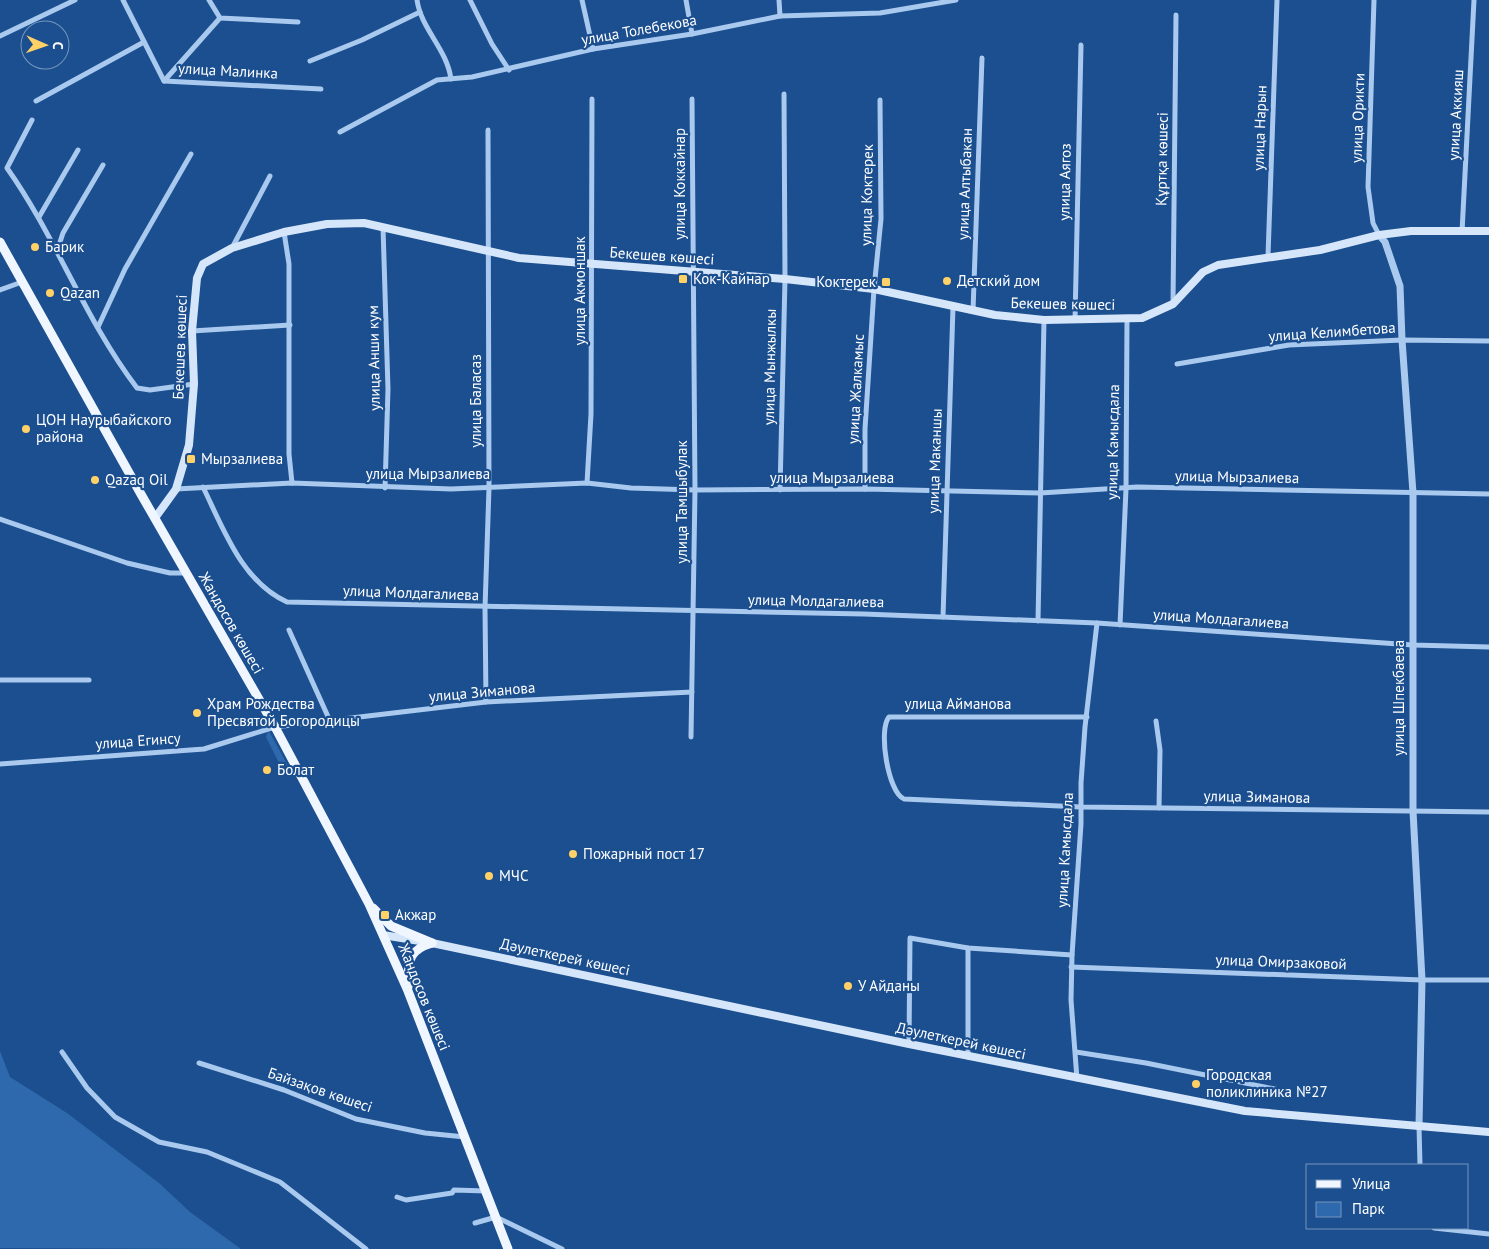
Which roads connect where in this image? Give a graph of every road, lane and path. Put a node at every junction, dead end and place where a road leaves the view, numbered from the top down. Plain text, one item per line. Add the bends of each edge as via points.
1 (75, 0) edge
2 (123, 0) edge
3 (208, 0) edge
4 (417, 0) edge
5 (470, 0) edge
6 (582, 0) edge
7 (686, 0) edge
8 (779, 0) edge
9 (956, 0) edge
10 (1277, 0) edge
11 (1374, 0) edge
12 (1474, 0) edge
13 (420, 12) junction
14 (1176, 14) dead end
15 (780, 16) junction
16 (220, 18) junction
17 (298, 22) dead end
18 (692, 34) junction
19 (0, 36) edge
20 (144, 42) junction
21 (1081, 45) dead end
22 (593, 49) junction
23 (982, 58) dead end
24 (310, 61) dead end
25 (509, 70) junction
26 (451, 79) junction
27 (164, 81) junction
28 (321, 89) dead end
29 (784, 94) dead end
30 (592, 99) dead end
31 (692, 99) dead end
32 (880, 100) dead end
33 (36, 101) dead end
34 (32, 120) dead end
35 (488, 130) dead end
36 (340, 132) dead end
37 (78, 150) dead end
38 (191, 154) dead end
39 (103, 165) dead end
40 (270, 176) dead end
41 (39, 217) junction
42 (383, 227) junction
43 (1489, 231) edge
44 (284, 232) junction
45 (1462, 232) junction
46 (1379, 235) junction
47 (0, 242) edge
48 (232, 248) junction
49 (57, 251) junction
50 (487, 252) junction
51 (1268, 256) junction
52 (592, 266) junction
53 (693, 270) junction
54 (785, 279) junction
55 (22, 282) junction
56 (874, 289) junction
57 (0, 290) edge
58 (1173, 304) junction
59 (953, 307) junction
60 (973, 311) junction
61 (1127, 319) junction
62 (1044, 320) junction
63 (1075, 320) junction
64 (290, 325) junction
65 (98, 327) junction
66 (192, 331) junction
67 (1402, 340) junction
68 (1489, 341) edge
69 (1177, 364) dead end
70 (194, 384) junction
71 (292, 483) junction
72 (586, 483) junction
73 (203, 487) junction
74 (385, 488) junction
75 (489, 488) junction
76 (176, 489) junction
77 (865, 489) junction
78 (1126, 489) junction
79 (695, 490) junction
80 (780, 490) junction
81 (946, 493) junction
82 (1040, 493) junction
83 (1413, 493) junction
84 (1489, 494) edge
85 (155, 518) junction
86 (0, 519) edge
87 (186, 574) junction
88 (485, 608) junction
89 (694, 611) junction
90 (943, 617) junction
91 (1038, 621) junction
92 (1097, 623) junction
93 (1120, 625) junction
94 (289, 630) dead end
95 (1413, 645) junction
96 (1489, 647) edge
97 (0, 680) edge
98 (89, 680) dead end
99 (692, 692) junction
100 (486, 702) junction
101 (1086, 717) junction
102 (330, 721) junction
103 (1156, 721) dead end
104 (275, 727) junction
105 (690, 737) dead end
106 (0, 764) edge
107 (1024, 804) joint
108 (1081, 807) junction
109 (1159, 808) junction
110 (1413, 812) junction
111 (1489, 812) edge
112 (369, 904) junction
113 (383, 935) junction
114 (432, 943) junction
115 (968, 948) junction
116 (1072, 955) junction
117 (1071, 967) junction
118 (1422, 980) junction
119 (1489, 980) edge
120 (408, 991) junction
121 (909, 1044) junction
122 (62, 1052) dead end
123 (1076, 1052) junction
124 (968, 1057) junction
125 (199, 1063) dead end
126 (1078, 1079) junction
127 (1284, 1091) dead end
128 (1420, 1126) junction
129 (1489, 1132) edge
130 (465, 1138) junction
131 (1420, 1164) edge
132 (486, 1192) junction
133 (397, 1197) dead end
134 (496, 1217) junction
135 (475, 1223) dead end
136 (1443, 1229) edge
137 (1489, 1234) edge
138 (357, 1246) edge
139 (366, 1249) edge
140 (508, 1249) edge
141 (562, 1249) edge

1 - 19 street
2 - 20 street, улица Малинка
3 - 16 street
4 - 13 street
5 - 25 street
6 - 22 street
7 - 18 street
8 - 15 street
9 - 15 street, улица Толебекова via 880,13
10 - 51 street, улица Нарын
11 - 46 street, улица Орикти via 1368,187 1373,223
12 - 45 street, улица Аккияш
13 - 24 street
13 - 26 street via 445,55
14 - 58 street, Құртқа көшесі
15 - 18 street, улица Толебекова
16 - 17 street
16 - 27 street
18 - 22 street, улица Толебекова
20 - 27 street, улица Малинка
20 - 33 street
21 - 63 street, улица Аягоз
22 - 25 street, улица Толебекова
23 - 60 street, улица Алтыбакан
25 - 26 street, улица Толебекова
26 - 36 street, улица Толебекова via 437,80
27 - 28 street, улица Малинка
29 - 54 street, улица Мынжылкы
30 - 52 street, улица Акмоншак
31 - 53 street, улица Коккайнар
32 - 56 street, улица Коктерек via 881,220
34 - 41 street via 7,168
35 - 50 street, улица Баласаз
37 - 41 street
38 - 65 street via 125,270
39 - 49 street via 63,233
40 - 48 street
41 - 49 street
42 - 44 main road, Бекешев көшесі via 364,223 327,224
42 - 50 main road, Бекешев көшесі
42 - 74 street, улица Анши кум via 388,389
43 - 45 main road, Бекешев көшесі
44 - 48 main road, Бекешев көшесі
44 - 64 street via 289,264
45 - 46 main road, Бекешев көшесі
46 - 51 main road, Бекешев көшесі via 1320,250
46 - 67 street, улица Шпекбаева via 1385,242 1400,286
47 - 55 main road, Жандосов көшесі
48 - 66 main road, Бекешев көшесі via 203,264 197,278
49 - 65 street
50 - 52 main road, Бекешев көшесі
50 - 75 street, улица Баласаз
51 - 58 main road, Бекешев көшесі via 1218,265 1203,272
52 - 53 main road, Бекешев көшесі
52 - 72 street, улица Акмоншак via 591,414
53 - 54 main road, Бекешев көшесі
53 - 79 street, улица Тамшыбулак
54 - 56 main road, Бекешев көшесі
54 - 80 street, улица Мынжылкы
55 - 57 street
55 - 85 main road, Жандосов көшесі
56 - 59 main road, Бекешев көшесі
56 - 77 street, улица Жалкамыс via 865,429
58 - 61 main road, Бекешев көшесі via 1142,318
59 - 60 main road, Бекешев көшесі
59 - 81 street, улица Маканшы
60 - 62 main road, Бекешев көшесі
61 - 63 main road, Бекешев көшесі
61 - 78 street, улица Камысдала
62 - 63 main road, Бекешев көшесі
62 - 82 street
64 - 66 street
64 - 71 street via 288,445
65 - 70 street via 137,388 150,390
66 - 70 main road, Бекешев көшесі
67 - 68 street, улица Келимбетова
67 - 69 street, улица Келимбетова via 1289,345
67 - 83 street, улица Шпекбаева
70 - 76 main road, Бекешев көшесі via 189,445
71 - 73 street, улица Мырзалиева
71 - 74 street, улица Мырзалиева
72 - 75 street, улица Мырзалиева
72 - 79 street, улица Мырзалиева
73 - 76 street, улица Мырзалиева
73 - 88 street, улица Молдагалиева via 241,561 260,583 287,602
74 - 75 street, улица Мырзалиева
75 - 88 street, улица Баласаз
76 - 85 main road, Бекешев көшесі
77 - 80 street, улица Мырзалиева
77 - 81 street, улица Мырзалиева
78 - 82 street, улица Мырзалиева
78 - 83 street, улица Мырзалиева
78 - 93 street, улица Камысдала
79 - 80 street, улица Мырзалиева
79 - 89 street, улица Тамшыбулак
81 - 82 street, улица Мырзалиева
81 - 90 street, улица Маканшы
82 - 91 street
83 - 84 street, улица Мырзалиева
83 - 95 street, улица Шпекбаева
85 - 87 main road, Жандосов көшесі
86 - 87 street via 127,563
87 - 104 main road, Жандосов көшесі
88 - 89 street, улица Молдагалиева
88 - 100 street, улица Баласаз
89 - 90 street, улица Молдагалиева
89 - 99 street, улица Тамшыбулак
90 - 91 street, улица Молдагалиева
91 - 92 street, улица Молдагалиева
92 - 93 street, улица Молдагалиева
92 - 101 street, улица Камысдала
93 - 95 street, улица Молдагалиева
94 - 102 street
95 - 96 street, улица Молдагалиева
95 - 110 street, улица Шпекбаева
97 - 98 street
99 - 100 street, улица Зиманова
99 - 105 street, улица Тамшыбулак
100 - 102 street, улица Зиманова
101 - 107 street, улица Айманова via 888,718 885,728 887,766 892,784 901,798
101 - 108 street, улица Камысдала
102 - 104 street, улица Зиманова
103 - 109 street via 1160,750
104 - 106 street, улица Егинсу via 204,749
104 - 112 main road, Жандосов көшесі
107 - 108 street, улица Зиманова
108 - 109 street, улица Зиманова
108 - 116 street, улица Камысдала
109 - 110 street, улица Зиманова
110 - 111 street, улица Зиманова
110 - 118 street, улица Шпекбаева
112 - 113 main road, Жандосов көшесі
112 - 114 main road via 392,926
113 - 114 main road, Дәулеткерей көшесі
113 - 120 main road, Жандосов көшесі
114 - 120 main road via 419,947 409,960
114 - 121 main road, Дәулеткерей көшесі
115 - 116 street
115 - 121 street via 910,938
115 - 124 street
116 - 117 street, улица Камысдала
117 - 118 street, улица Омирзаковой
117 - 123 street, улица Камысдала
118 - 119 street, улица Омирзаковой
118 - 128 street, улица Шпекбаева
120 - 130 main road, Жандосов көшесі
121 - 124 main road, Дәулеткерей көшесі
122 - 138 street via 87,1088 115,1117 159,1142 207,1152 280,1182
123 - 126 street, улица Камысдала
123 - 127 street
124 - 126 main road, Дәулеткерей көшесі
125 - 130 street, Байзақов көшесі via 284,1090 356,1119 426,1134
126 - 128 main road, Дәулеткерей көшесі via 1244,1111
128 - 129 main road, Дәулеткерей көшесі
128 - 131 street, улица Шпекбаева
130 - 132 main road, Жандосов көшесі
132 - 133 street via 454,1190 452,1193 406,1200
132 - 134 main road, Жандосов көшесі
134 - 135 street
134 - 140 main road, Жандосов көшесі
134 - 141 street
136 - 137 street
138 - 139 street

